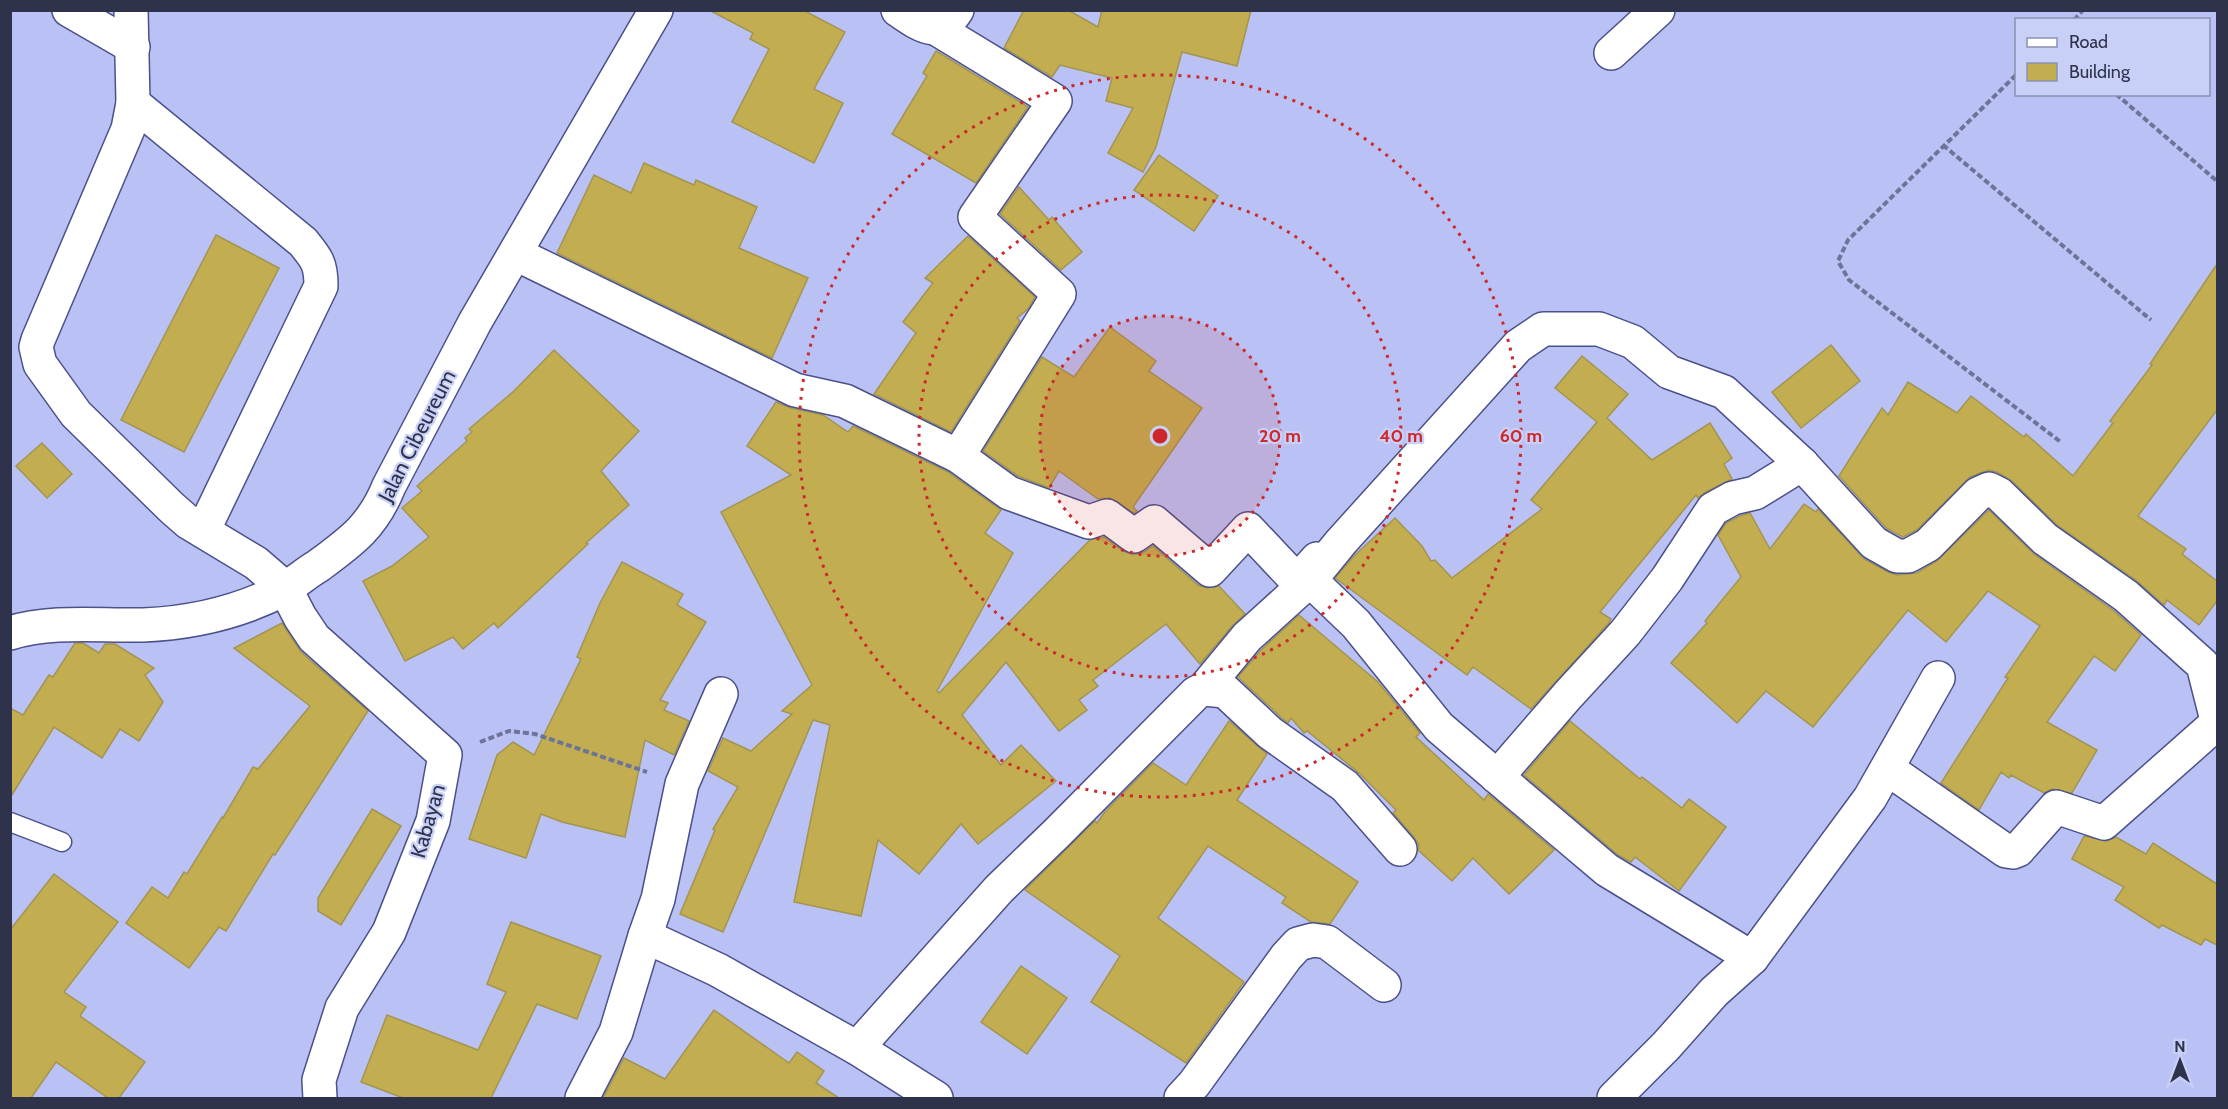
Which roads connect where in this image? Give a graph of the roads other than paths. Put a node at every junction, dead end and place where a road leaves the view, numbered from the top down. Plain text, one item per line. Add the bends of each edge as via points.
1 (69, 10) edge
2 (131, 10) edge
3 (656, 10) edge
4 (898, 10) edge
5 (1658, 10) edge
6 (947, 20) edge
7 (133, 47) junction
8 (1611, 53) dead end
9 (133, 103) junction
10 (516, 254) junction
11 (958, 456) junction
12 (1802, 464) junction
13 (1403, 473) junction
14 (203, 531) junction
15 (1310, 580) junction
16 (285, 588) junction
17 (10, 633) edge
18 (2210, 658) edge
19 (1938, 678) dead end
20 (1204, 689) junction
21 (721, 694) dead end
22 (2217, 724) edge
23 (1888, 769) junction
24 (1497, 777) junction
25 (10, 822) edge
26 (62, 842) dead end
27 (1400, 849) dead end
28 (645, 936) junction
29 (1752, 958) junction
30 (1383, 985) dead end
31 (857, 1048) junction
32 (320, 1098) edge
33 (582, 1098) edge
34 (936, 1098) edge
35 (1181, 1098) edge
36 (1614, 1098) edge

1 - 7 street
2 - 7 street
3 - 10 street, Jalan Cibeureum
4 - 6 street via 922,27
5 - 8 street
6 - 11 street via 1054,101 975,217 1059,294
7 - 9 street
9 - 14 street via 128,129 38,340 38,356 76,414 172,508
9 - 14 street via 303,242 319,261 321,272 321,286
10 - 11 street via 795,390 845,401
10 - 16 street, Jalan Cibeureum via 475,322 380,508 347,545
11 - 13 street via 1009,493 1089,522 1107,516 1134,536 1154,522 1210,570 1248,529 1297,581 1349,523
12 - 13 street via 1724,392 1668,372 1620,336 1599,329 1563,328 1543,329 1518,346
12 - 18 street via 1874,543 1897,556 1908,556 1928,546 1978,494 1989,489 2000,494 2045,539
12 - 24 street via 1755,493 1733,498 1713,509 1625,633
13 - 15 street
14 - 16 street via 256,563
15 - 20 street via 1247,637
15 - 24 street via 1356,624 1439,727
16 - 17 street, Jalan Cibeureum via 249,605 190,621 42,626
16 - 32 street, Kabayan via 314,638 445,755 433,821 389,932 342,1008 319,1080
18 - 22 street
19 - 23 street
20 - 27 street via 1225,691 1270,733 1345,786
20 - 31 street via 999,889
21 - 28 street via 682,784 658,899
22 - 23 street via 2104,823 2056,807 2013,852
23 - 29 street
24 - 29 street via 1607,870
25 - 26 lane
28 - 31 street via 718,970
28 - 33 street via 616,1032
29 - 36 street via 1714,992
30 - 35 street via 1327,942 1298,944
31 - 34 street

